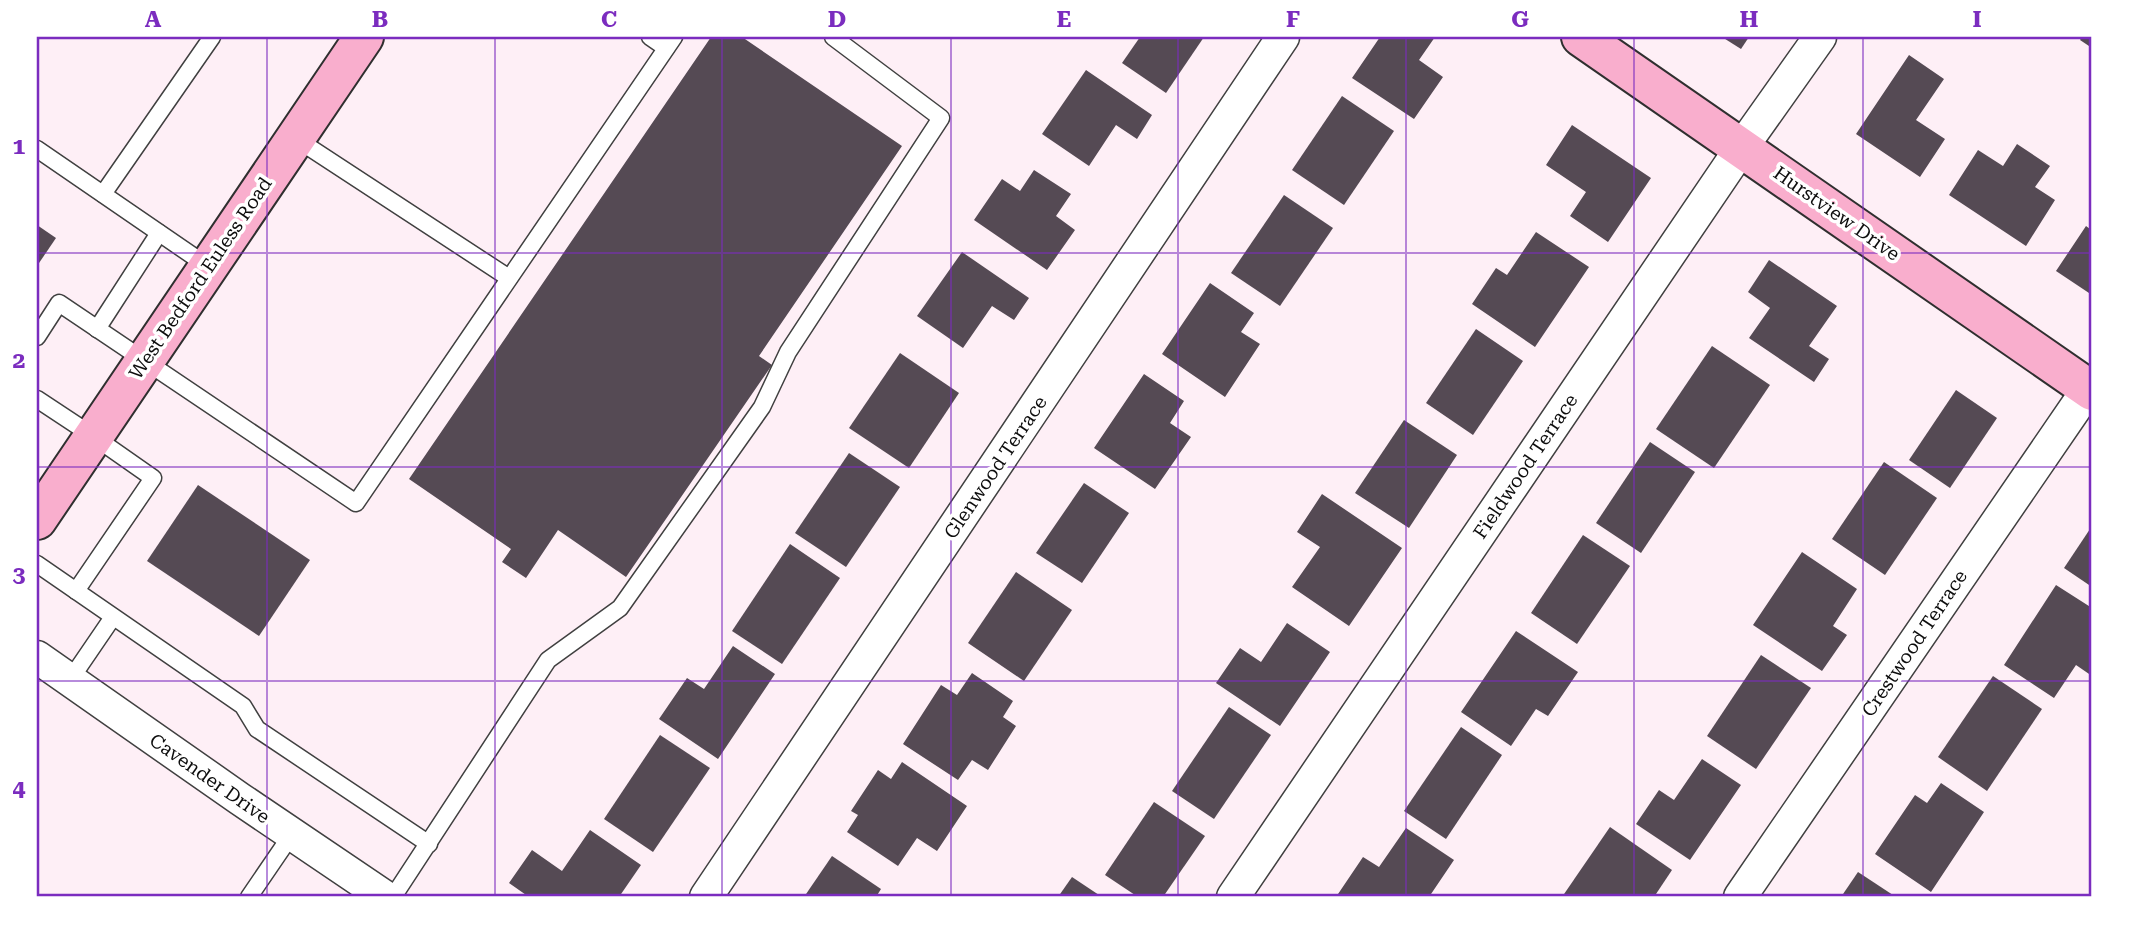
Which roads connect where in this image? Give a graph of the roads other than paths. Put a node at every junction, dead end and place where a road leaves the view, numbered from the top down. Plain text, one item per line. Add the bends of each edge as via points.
1 (212, 37) edge
2 (364, 37) edge
3 (650, 37) edge
4 (833, 37) edge
5 (1283, 37) edge
6 (1581, 37) edge
7 (1820, 37) edge
8 (670, 42) edge
9 (295, 138) junction
10 (1742, 147) junction
11 (37, 149) edge
12 (103, 194) junction
13 (159, 233) junction
14 (209, 267) junction
15 (509, 278) junction
16 (97, 329) junction
17 (37, 337) edge
18 (144, 362) junction
19 (2090, 390) edge
20 (37, 399) edge
21 (93, 436) junction
22 (37, 520) edge
23 (37, 564) edge
24 (76, 591) junction
25 (113, 617) junction
26 (37, 657) edge
27 (69, 680) junction
28 (292, 834) junction
29 (429, 844) junction
30 (249, 897) edge
31 (384, 897) edge
32 (393, 897) edge
33 (706, 897) edge
34 (1233, 897) edge
35 (1740, 897) edge

1 - 12 lane
2 - 9 street, West Bedford Euless Road
3 - 8 lane
4 - 29 lane via 941,118 788,352 762,407 620,608 548,660
5 - 33 street, Glenwood Terrace
6 - 10 street, Hurstview Drive
7 - 10 street, Fieldwood Terrace
8 - 15 lane
9 - 14 street, West Bedford Euless Road
9 - 15 lane
10 - 19 street, Hurstview Drive
10 - 34 street, Fieldwood Terrace
11 - 12 lane
12 - 13 lane
13 - 14 lane
13 - 16 lane
14 - 18 street, West Bedford Euless Road
15 - 18 lane via 356,503
16 - 17 lane via 59,303
16 - 18 lane
18 - 21 street, West Bedford Euless Road
19 - 35 street, Crestwood Terrace
20 - 21 lane
21 - 22 street, West Bedford Euless Road
21 - 24 lane via 153,478
23 - 24 lane
24 - 25 lane
25 - 27 lane
25 - 29 lane via 243,706 257,729
26 - 27 street, Cavender Drive
27 - 28 street, Cavender Drive
28 - 30 lane
28 - 31 street, Cavender Drive
29 - 32 lane

